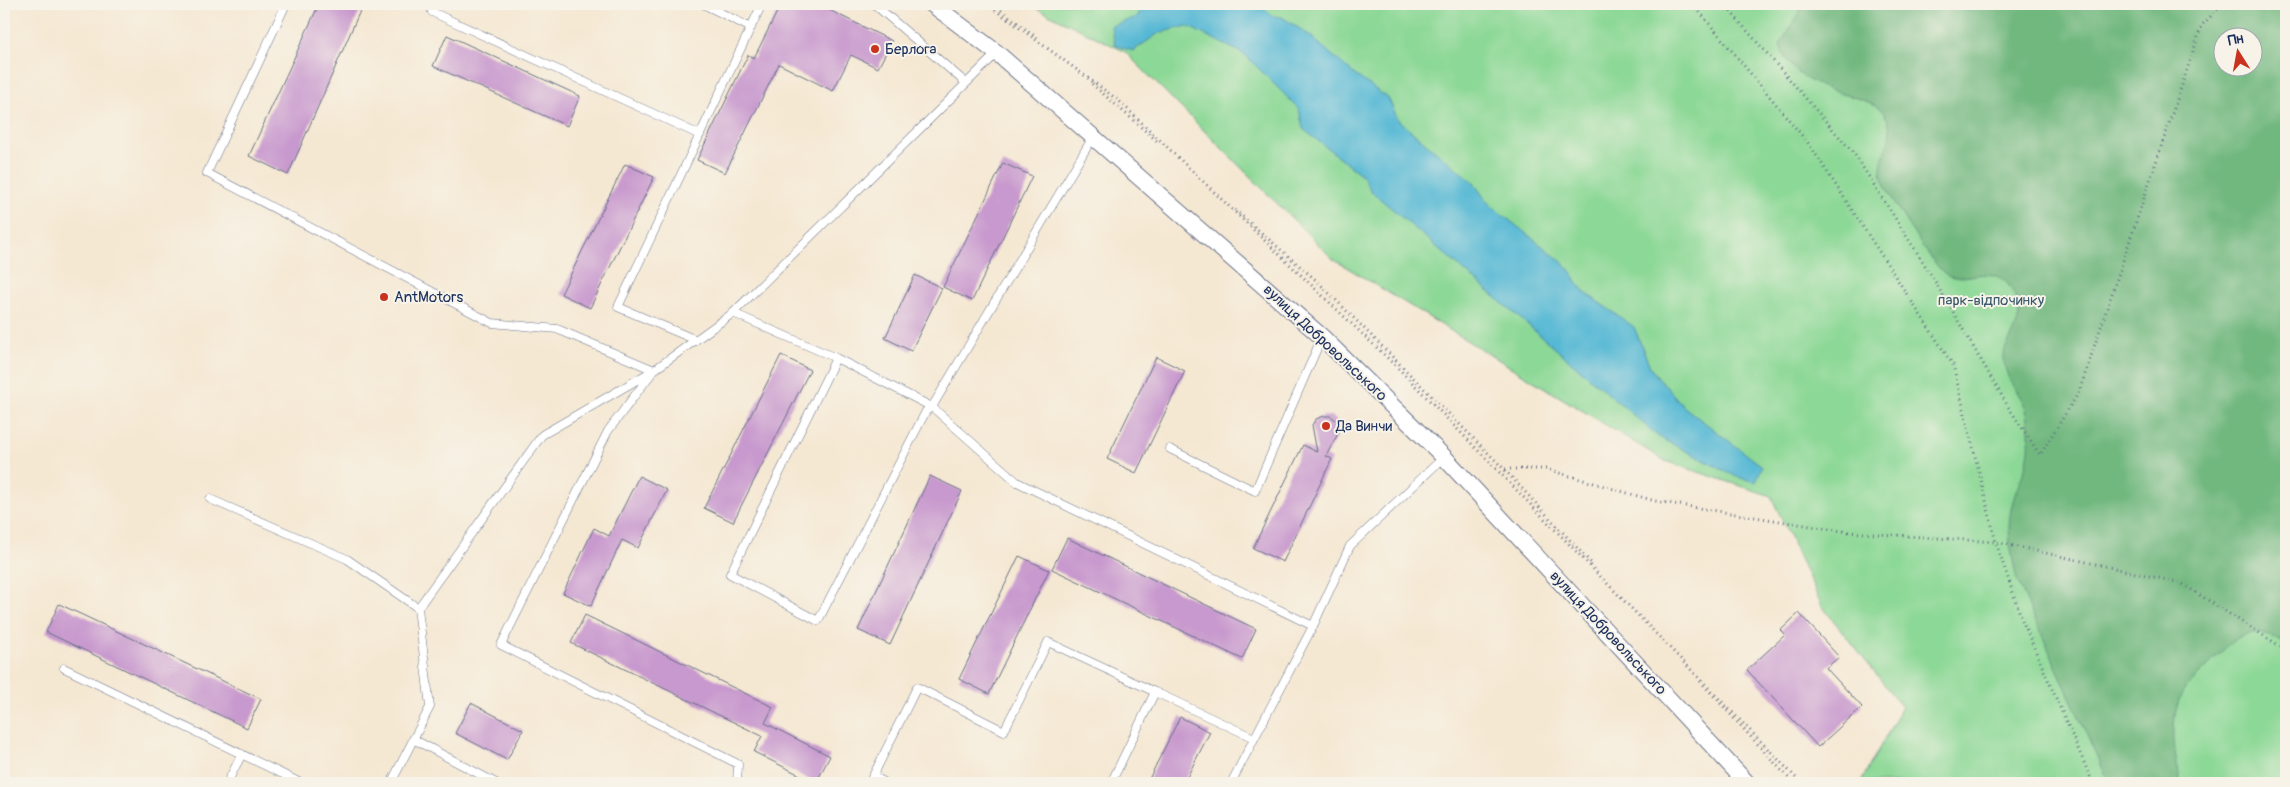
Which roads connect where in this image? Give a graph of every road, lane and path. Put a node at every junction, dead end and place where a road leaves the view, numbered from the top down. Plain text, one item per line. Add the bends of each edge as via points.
1 (286, 4) edge
2 (434, 4) edge
3 (703, 4) edge
4 (762, 4) edge
5 (874, 4) edge
6 (932, 4) edge
7 (987, 4) edge
8 (993, 4) edge
9 (1693, 4) edge
10 (1724, 4) edge
11 (2223, 4) edge
12 (751, 28) junction
13 (997, 53) junction
14 (1073, 68) junction
15 (966, 83) junction
16 (700, 135) junction
17 (1093, 137) junction
18 (1196, 176) junction
19 (733, 313) junction
20 (1322, 336) junction
21 (696, 340) junction
22 (836, 358) junction
23 (654, 370) junction
24 (932, 407) junction
25 (1170, 449) dead end
26 (1444, 457) junction
27 (1504, 469) junction
28 (210, 499) dead end
29 (1996, 542) junction
30 (418, 608) junction
31 (1646, 622) junction
32 (1313, 626) junction
33 (2286, 650) edge
34 (64, 668) dead end
35 (1155, 692) junction
36 (1254, 738) junction
37 (413, 739) junction
38 (242, 754) junction
39 (871, 780) edge
40 (227, 783) edge
41 (301, 783) edge
42 (391, 783) edge
43 (496, 783) edge
44 (737, 783) edge
45 (886, 783) edge
46 (1111, 783) edge
47 (1231, 783) edge
48 (1747, 783) edge
49 (1793, 783) edge
50 (1801, 783) edge
51 (2093, 783) edge

1 - 23 lane via 207,173 492,323 557,329
2 - 16 lane via 432,12
3 - 12 lane
4 - 12 lane
5 - 15 lane
6 - 13 street, вулиця Добровольського
7 - 14 path
8 - 14 path
9 - 29 path via 1809,144 1952,365
10 - 11 path via 1855,155 2040,456 2079,392 2202,25
12 - 16 lane
13 - 15 lane
13 - 17 street, вулиця Добровольського
14 - 18 path
15 - 19 lane
16 - 21 lane via 618,307
17 - 20 street, вулиця Добровольського
17 - 24 lane
18 - 27 path via 1317,282
18 - 31 path via 1400,370
19 - 21 lane
19 - 22 lane
20 - 25 lane via 1255,491
20 - 26 street, вулиця Добровольського
21 - 23 lane
22 - 24 lane
22 - 24 lane via 730,574 818,621 926,411
23 - 30 lane via 542,434
23 - 44 lane via 608,430 501,645 738,764
24 - 32 lane via 1017,482
26 - 32 lane via 1350,546
26 - 48 street, вулиця Добровольського
27 - 29 path via 1546,469 1655,501 1848,532
27 - 31 path
28 - 30 lane via 347,559
29 - 33 path via 2181,583
29 - 51 path via 2022,620
30 - 37 lane via 430,708
31 - 49 path
31 - 50 path
32 - 36 lane
34 - 38 lane
35 - 36 lane
35 - 39 lane via 1048,642 1004,731 917,687
35 - 46 lane
36 - 47 lane
37 - 42 lane
37 - 43 lane
38 - 40 lane
38 - 41 lane
39 - 45 lane

